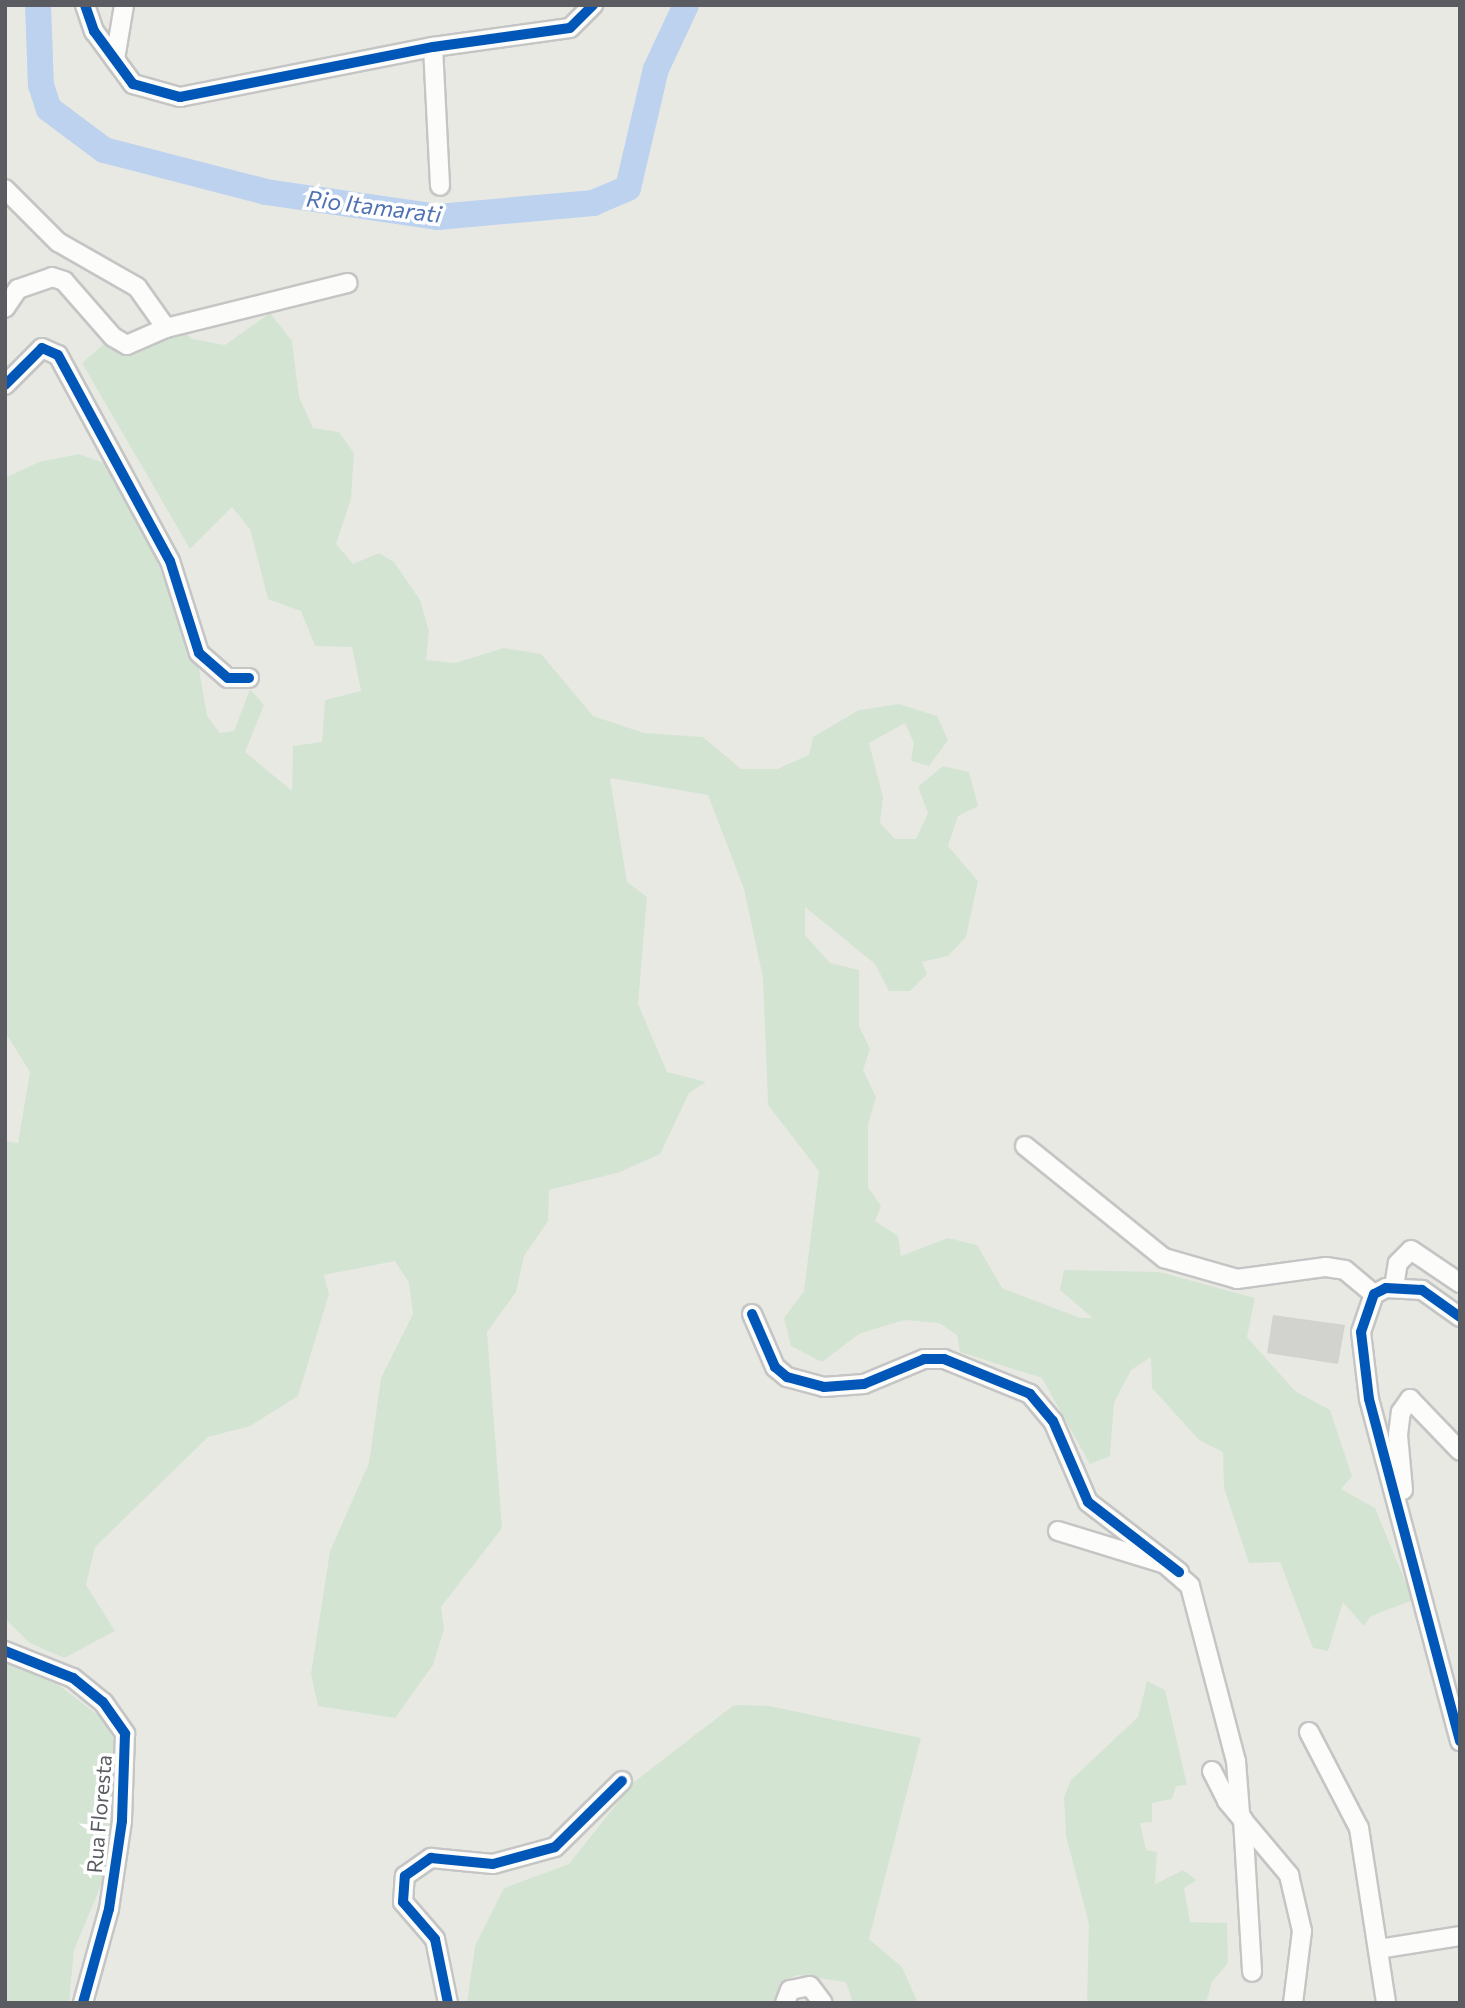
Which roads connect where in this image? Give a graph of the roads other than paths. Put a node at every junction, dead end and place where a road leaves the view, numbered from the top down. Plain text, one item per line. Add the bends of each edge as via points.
1 (85, 5) edge
2 (124, 5) edge
3 (593, 5) edge
4 (433, 47) junction
5 (115, 59) junction
6 (440, 186) dead end
7 (5, 189) edge
8 (348, 284) dead end
9 (5, 308) edge
10 (166, 328) junction
11 (5, 385) edge
12 (249, 678) dead end
13 (1025, 1146) dead end
14 (1460, 1283) edge
15 (1394, 1287) junction
16 (1374, 1294) junction
17 (752, 1314) dead end
18 (1460, 1317) edge
19 (1460, 1451) edge
20 (1403, 1514) junction
21 (1058, 1531) dead end
22 (1179, 1572) junction
23 (5, 1651) edge
24 (1309, 1732) dead end
25 (1460, 1741) edge
26 (1212, 1771) dead end
27 (622, 1781) dead end
28 (1241, 1816) junction
29 (1460, 1936) edge
30 (1380, 1949) junction
31 (1252, 1972) dead end
32 (83, 2003) edge
33 (448, 2003) edge
34 (785, 2003) edge
35 (824, 2003) edge
36 (1293, 2003) edge
37 (1386, 2003) edge

1 - 5 street
2 - 5 street
3 - 4 street via 570,28
4 - 5 street via 180,97 133,84
4 - 6 street
7 - 10 street via 58,242 137,287
8 - 10 street
9 - 10 street via 18,289 52,277 64,281 113,337 127,345
11 - 12 street via 42,348 58,355 170,561 199,653 228,678
13 - 16 street via 1164,1258 1237,1279 1326,1267 1345,1270
14 - 15 street via 1411,1250 1398,1264
15 - 16 street
15 - 18 street via 1422,1290
16 - 20 street via 1361,1332 1369,1399
17 - 22 street via 775,1367 787,1377 824,1387 864,1384 924,1360 944,1359 1030,1394 1053,1421 1088,1502
19 - 20 street via 1423,1406 1406,1402 1398,1435
20 - 25 street
21 - 22 street
22 - 28 street via 1199,1605 1236,1760
23 - 32 street, Rua Floresta via 73,1678 103,1702 125,1734 122,1821 109,1909
24 - 30 street via 1359,1828
26 - 28 street
27 - 33 street via 555,1847 493,1864 431,1858 405,1876 403,1902 435,1939
28 - 31 street
28 - 36 street via 1289,1875 1299,1906
29 - 30 street
30 - 37 street
34 - 35 street via 790,1990 810,1986

